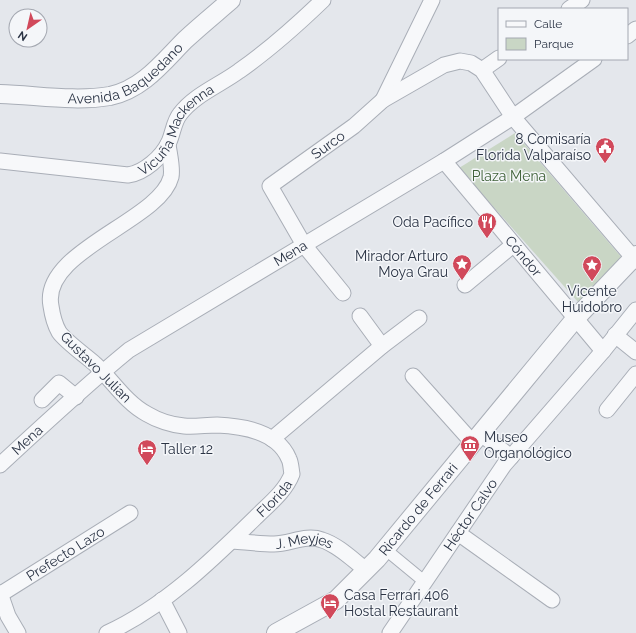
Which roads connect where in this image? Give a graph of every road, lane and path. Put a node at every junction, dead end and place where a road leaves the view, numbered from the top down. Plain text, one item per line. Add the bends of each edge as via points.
1 (232, 0) edge
2 (323, 0) edge
3 (432, 0) edge
4 (582, 0) edge
5 (570, 8) edge
6 (498, 59) edge
7 (593, 60) edge
8 (482, 70) junction
9 (0, 94) edge
10 (383, 100) junction
11 (513, 117) junction
12 (168, 144) junction
13 (444, 161) junction
14 (0, 162) edge
15 (304, 245) junction
16 (513, 245) junction
17 (635, 258) edge
18 (465, 285) dead end
19 (343, 294) dead end
20 (636, 310) edge
21 (360, 316) dead end
22 (419, 318) dead end
23 (575, 319) junction
24 (615, 335) junction
25 (382, 346) junction
26 (603, 351) junction
27 (636, 352) edge
28 (103, 372) junction
29 (636, 374) edge
30 (413, 376) dead end
31 (76, 397) junction
32 (42, 400) dead end
33 (607, 410) dead end
34 (272, 438) junction
35 (477, 438) junction
36 (511, 457) junction
37 (0, 465) edge
38 (130, 512) dead end
39 (458, 533) junction
40 (233, 541) junction
41 (385, 549) junction
42 (366, 570) junction
43 (425, 582) junction
44 (0, 593) edge
45 (162, 600) junction
46 (552, 600) dead end
47 (18, 633) edge
48 (107, 633) edge
49 (180, 633) edge
50 (276, 633) edge
51 (390, 633) edge

1 - 9 street, Avenida Baquedano via 144,81 124,91 110,96 70,99 32,94
2 - 12 street, Vicuña Mackenna via 290,32 220,85 192,101 179,115
3 - 10 street
4 - 5 street
6 - 8 street
7 - 11 street, Mena
8 - 10 street via 471,63 460,61 444,65
8 - 11 street
10 - 15 street, Surco via 354,126 270,186
11 - 13 street, Mena
11 - 17 street
12 - 14 street, Vicuña Mackenna via 151,164 138,174
12 - 28 street, Gustavo Julian via 171,176 161,193 143,210 84,251 61,272 51,290 51,305 59,332
13 - 15 street, Mena
13 - 16 street, Cóndor
15 - 19 street
15 - 28 street, Mena via 129,350
16 - 18 street
16 - 23 street, Cóndor
17 - 23 street, Ricardo de Ferrari
20 - 24 street, Héctor Calvo
21 - 25 street
22 - 25 street
23 - 26 street, Cóndor
23 - 35 street, Ricardo de Ferrari
24 - 26 street, Héctor Calvo
24 - 27 street
25 - 34 street
26 - 36 street, Héctor Calvo
28 - 31 street, Mena
28 - 34 street, Gustavo Julian via 133,404 162,421 184,426 218,425 254,430
29 - 33 street
30 - 35 street
31 - 32 street via 58,383
31 - 37 street, Mena
34 - 40 street, Florida via 290,459 292,474 283,490
35 - 36 street
35 - 41 street, Ricardo de Ferrari
36 - 39 street, Héctor Calvo
38 - 44 street, Prefecto Lazo
39 - 43 street, Héctor Calvo
39 - 46 street
40 - 42 street, J. Meyjes via 288,544 306,538 322,540
40 - 45 street, Florida
41 - 42 street, Ricardo de Ferrari
41 - 43 street
42 - 50 street, Ricardo de Ferrari via 336,600
43 - 51 street, Héctor Calvo
44 - 47 street via 8,616
45 - 48 street, Florida via 128,623
45 - 49 street

